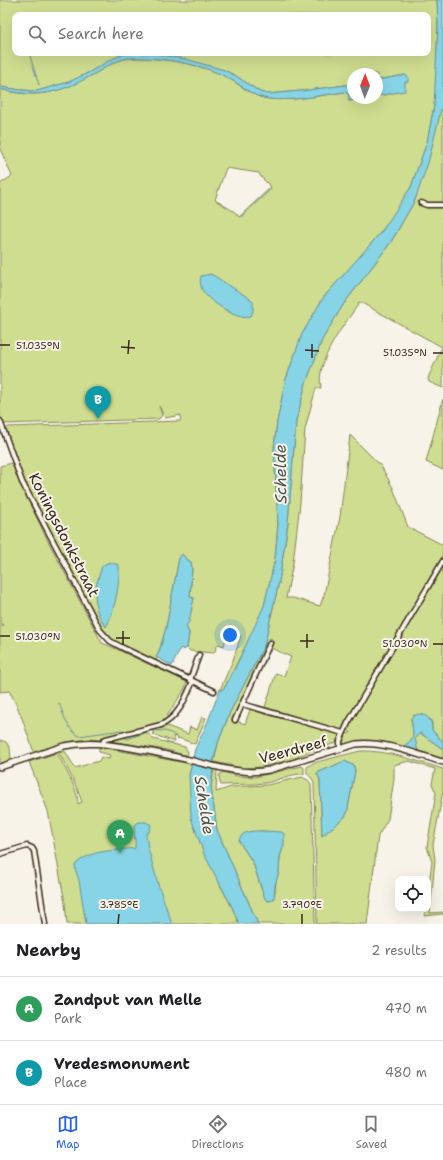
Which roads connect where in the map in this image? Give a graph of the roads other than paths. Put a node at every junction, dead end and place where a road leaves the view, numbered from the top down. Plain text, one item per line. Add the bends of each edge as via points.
1 (421, 203) dead end
2 (443, 205) edge
3 (0, 421) edge
4 (443, 561) edge
5 (269, 645) dead end
6 (199, 655) dead end
7 (192, 681) junction
8 (214, 691) dead end
9 (242, 704) junction
10 (235, 720) dead end
11 (343, 733) junction
12 (103, 744) junction
13 (347, 747) junction
14 (340, 749) junction
15 (443, 762) edge
16 (443, 766) edge
17 (0, 767) edge
18 (0, 854) edge
19 (45, 924) edge

1 - 2 street
3 - 7 street, Koningsdonkstraat via 22,482 100,630 110,641
4 - 11 street
5 - 9 street
6 - 7 street
7 - 8 street, Koningsdonkstraat
7 - 12 street via 184,702 168,721 106,739
9 - 10 street
9 - 11 street, Veerdreef
11 - 14 street, Veerdreef
12 - 14 main road, Veerdreef via 165,754 244,772 259,772
12 - 17 main road, Veerdreef via 74,744
13 - 14 main road, Veerdreef
13 - 15 main road, Veerdreef via 378,744
13 - 16 main road, Veerdreef via 378,747
18 - 19 street via 27,846 34,851

